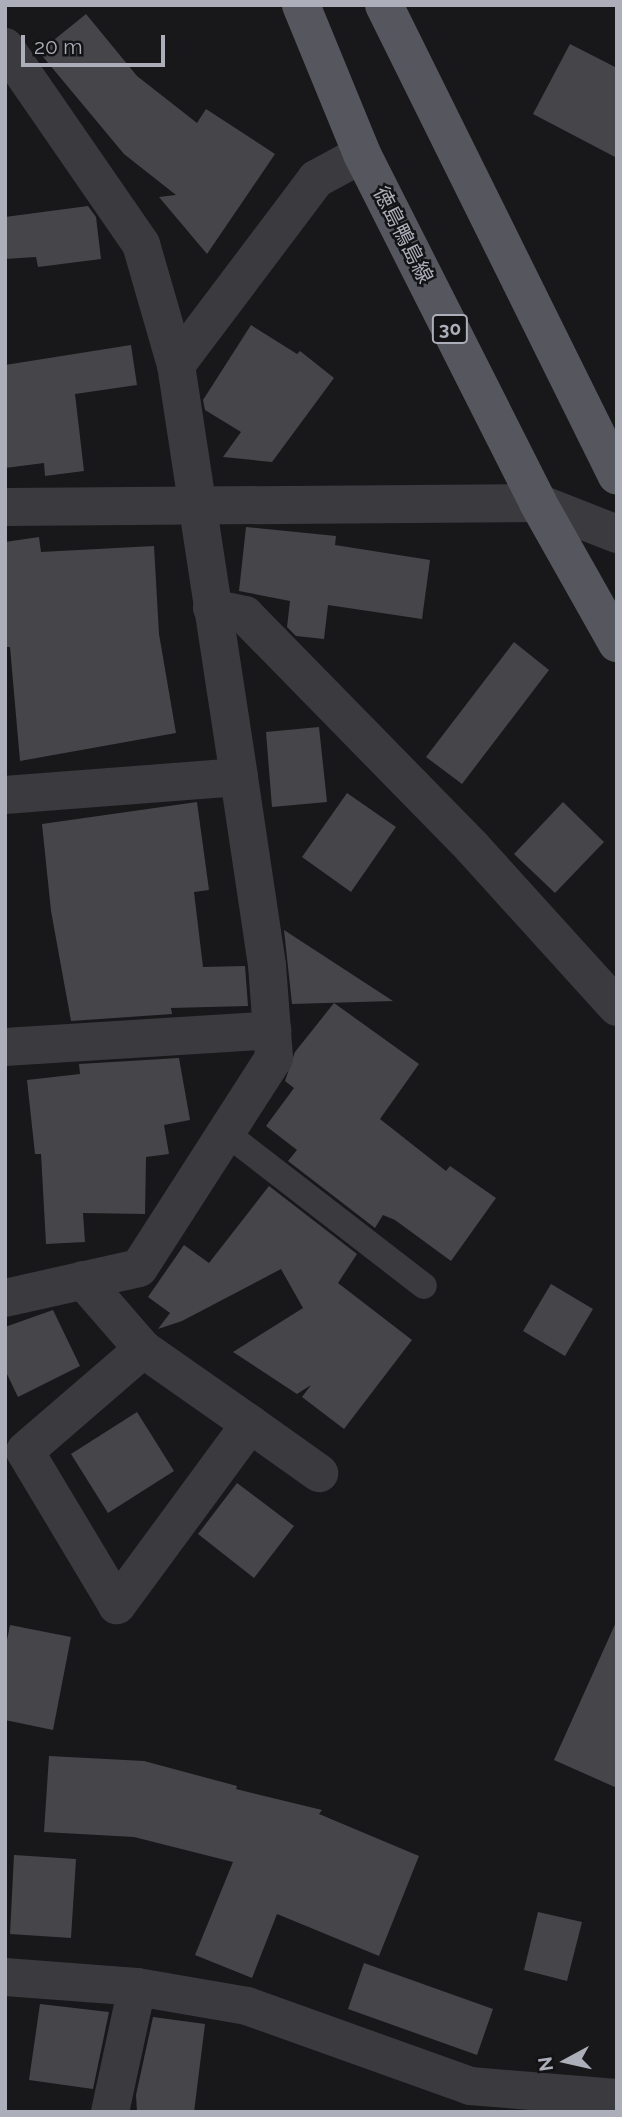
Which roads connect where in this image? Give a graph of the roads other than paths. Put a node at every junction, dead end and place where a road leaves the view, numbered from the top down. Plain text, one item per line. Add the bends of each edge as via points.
1 (301, 5) edge
2 (384, 5) edge
3 (5, 47) edge
4 (362, 154) junction
5 (176, 365) junction
6 (617, 476) edge
7 (538, 503) junction
8 (196, 504) junction
9 (5, 507) edge
10 (617, 534) edge
11 (212, 608) junction
12 (617, 643) edge
13 (239, 777) junction
14 (5, 795) edge
15 (617, 1007) edge
16 (272, 1030) junction
17 (5, 1047) edge
18 (226, 1133) junction
19 (83, 1280) junction
20 (424, 1286) dead end
21 (5, 1298) edge
22 (143, 1349) junction
23 (250, 1424) junction
24 (318, 1473) dead end
25 (5, 1978) edge
26 (137, 1987) junction
27 (617, 2098) edge
28 (110, 2112) edge

1 - 4 main road, 徳島鴨島線 / 30
2 - 6 main road
3 - 5 street via 141,244
4 - 5 street via 316,179
4 - 7 main road, 徳島鴨島線 / 30
5 - 8 street
7 - 8 street
7 - 10 street
7 - 12 main road, 徳島鴨島線 / 30
8 - 9 street
8 - 11 street
11 - 13 street
11 - 15 street via 245,615 472,847
13 - 14 street
13 - 16 street
16 - 17 street
16 - 18 street via 274,1058
18 - 19 street via 139,1268
18 - 20 lane
19 - 21 street
19 - 22 street
22 - 23 street
22 - 23 street via 25,1451 117,1605
23 - 24 street
25 - 26 street
26 - 27 street via 247,2006 470,2085
26 - 28 street

